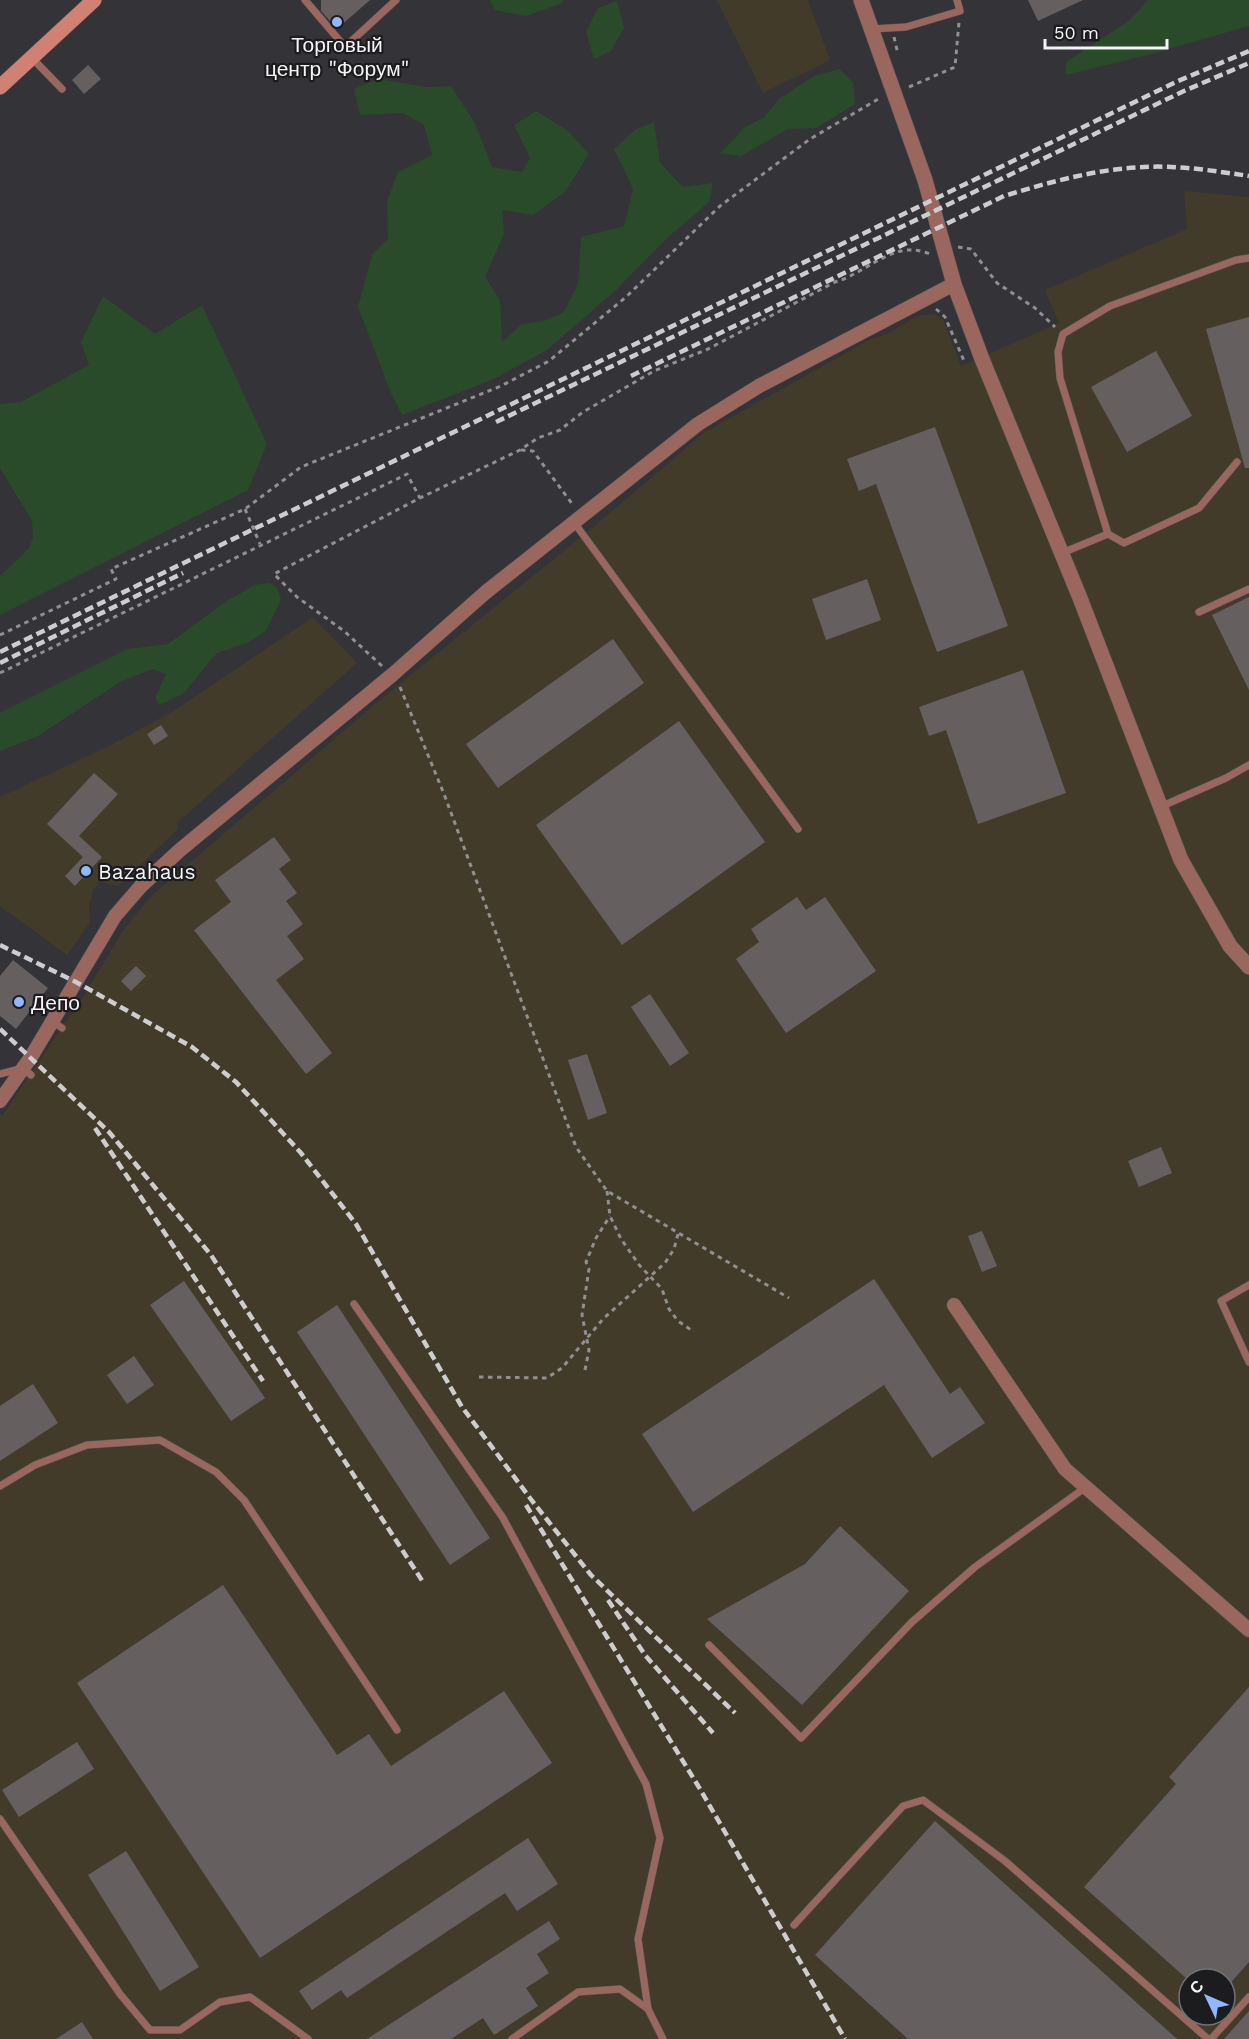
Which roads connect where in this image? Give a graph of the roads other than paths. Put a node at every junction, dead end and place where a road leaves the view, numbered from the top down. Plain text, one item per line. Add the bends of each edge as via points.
1 (94, 0) edge
2 (305, 0) edge
3 (396, 0) edge
4 (861, 0) edge
5 (957, 0) edge
6 (872, 29) junction
7 (32, 58) junction
8 (0, 87) edge
9 (62, 89) dead end
10 (1249, 258) edge
11 (954, 284) junction
12 (1237, 462) dead end
13 (573, 521) junction
14 (1108, 534) junction
15 (1062, 554) junction
16 (1249, 590) edge
17 (1199, 612) dead end
18 (1249, 765) edge
19 (1160, 807) junction
20 (798, 829) dead end
21 (1249, 967) edge
22 (28, 1066) junction
23 (0, 1074) edge
24 (0, 1101) edge
25 (1249, 1285) edge
26 (354, 1304) dead end
27 (954, 1305) dead end
28 (1249, 1362) edge
29 (0, 1486) edge
30 (1086, 1487) junction
31 (1249, 1630) edge
32 (709, 1645) dead end
33 (397, 1730) dead end
34 (0, 1819) edge
35 (794, 1925) dead end
36 (1249, 1997) edge
37 (648, 2009) junction
38 (308, 2039) edge
39 (512, 2039) edge
40 (663, 2039) edge
41 (1209, 2039) edge

1 - 7 main road
2 - 3 lane via 345,47
4 - 6 street
5 - 6 lane via 960,11 906,27
6 - 11 street via 925,180
7 - 8 main road
7 - 9 lane
10 - 14 lane via 1110,306 1062,334 1058,352 1060,378
11 - 13 street via 759,386 698,424
11 - 15 street
12 - 14 lane via 1199,508 1124,543
13 - 20 lane
13 - 22 street via 141,886 115,916 57,1025
14 - 15 lane
15 - 19 street
16 - 17 lane
18 - 19 lane
19 - 21 street via 1181,860 1230,946
22 - 23 lane
22 - 24 street
25 - 28 lane via 1221,1301
26 - 37 lane via 502,1518 646,1784 660,1838 638,1939
27 - 30 street via 1065,1469
29 - 33 lane via 35,1465 87,1445 160,1440 192,1456 216,1472 244,1500
30 - 31 street
30 - 32 lane via 975,1567 921,1614 801,1738
34 - 38 lane via 120,1994 150,2030 180,2030 220,2002 250,1997
35 - 41 lane via 903,1806 923,1800 1005,1861
36 - 41 lane
37 - 39 lane via 620,1989 578,1992
37 - 40 lane

